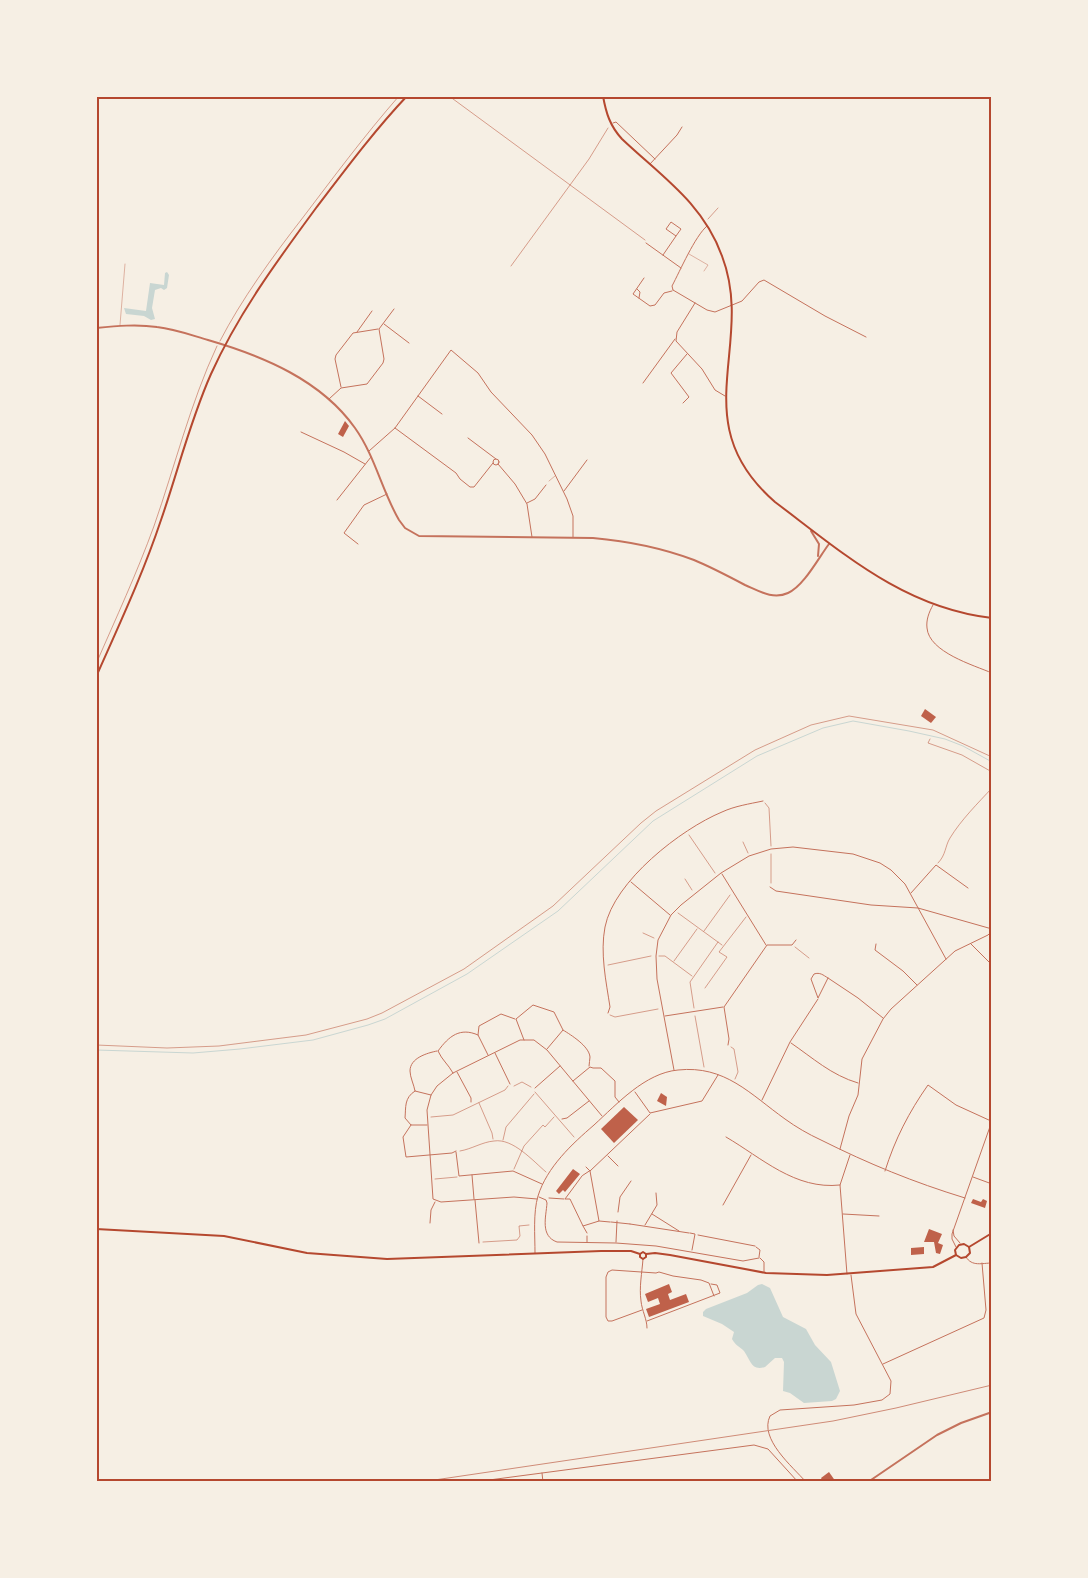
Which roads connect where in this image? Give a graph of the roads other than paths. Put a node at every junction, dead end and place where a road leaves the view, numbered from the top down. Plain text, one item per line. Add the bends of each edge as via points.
1 (407, 96) edge
2 (603, 96) edge
3 (611, 125) junction
4 (682, 126) dead end
5 (655, 159) junction
6 (650, 164) junction
7 (708, 226) junction
8 (676, 236) junction
9 (646, 243) dead end
10 (689, 254) junction
11 (663, 255) junction
12 (126, 264) dead end
13 (682, 268) junction
14 (704, 271) dead end
15 (644, 278) dead end
16 (636, 289) junction
17 (673, 290) junction
18 (640, 298) junction
19 (696, 303) junction
20 (731, 305) junction
21 (394, 309) dead end
22 (372, 311) dead end
23 (383, 324) junction
24 (120, 326) junction
25 (96, 328) edge
26 (379, 329) junction
27 (356, 333) junction
28 (866, 336) dead end
29 (676, 338) junction
30 (409, 343) dead end
31 (225, 344) junction
32 (688, 354) junction
33 (643, 383) dead end
34 (341, 388) junction
35 (418, 395) junction
36 (725, 396) junction
37 (329, 399) junction
38 (683, 403) dead end
39 (442, 414) dead end
40 (395, 428) junction
41 (301, 432) dead end
42 (468, 438) dead end
43 (369, 451) junction
44 (371, 456) junction
45 (496, 459) junction
46 (587, 460) dead end
47 (493, 463) junction
48 (364, 464) junction
49 (498, 464) junction
50 (556, 476) junction
51 (549, 481) dead end
52 (546, 485) dead end
53 (564, 491) junction
54 (388, 494) junction
55 (337, 500) dead end
56 (527, 504) junction
57 (808, 527) junction
58 (532, 537) junction
59 (573, 538) junction
60 (830, 543) junction
61 (358, 544) dead end
62 (816, 560) junction
63 (933, 604) junction
64 (992, 618) edge
65 (992, 673) edge
66 (96, 677) edge
67 (763, 801) road end
68 (721, 873) junction
69 (630, 882) junction
70 (770, 887) road end
71 (968, 888) dead end
72 (910, 893) junction
73 (918, 908) junction
74 (671, 916) junction
75 (992, 930) edge
76 (796, 940) dead end
77 (971, 943) junction
78 (876, 944) dead end
79 (767, 945) junction
80 (946, 959) junction
81 (992, 964) edge
82 (828, 978) junction
83 (918, 986) junction
84 (818, 998) junction
85 (724, 1007) junction
86 (608, 1013) road end
87 (664, 1016) junction
88 (516, 1018) junction
89 (883, 1019) junction
90 (563, 1030) junction
91 (478, 1035) junction
92 (524, 1040) junction
93 (790, 1042) junction
94 (728, 1045) road end
95 (547, 1050) junction
96 (438, 1051) junction
97 (495, 1052) junction
98 (488, 1056) junction
99 (561, 1066) junction
100 (590, 1066) junction
101 (674, 1070) junction
102 (457, 1071) junction
103 (453, 1073) junction
104 (719, 1074) junction
105 (573, 1081) junction
106 (510, 1084) road end
107 (858, 1084) junction
108 (535, 1088) road end
109 (634, 1090) junction
110 (416, 1091) junction
111 (431, 1095) junction
112 (589, 1100) junction
113 (471, 1102) dead end
114 (620, 1102) junction
115 (762, 1102) junction
116 (650, 1113) junction
117 (602, 1117) junction
118 (562, 1119) dead end
119 (992, 1121) edge
120 (427, 1125) junction
121 (411, 1126) junction
122 (726, 1137) dead end
123 (840, 1150) junction
124 (751, 1154) junction
125 (430, 1155) junction
126 (608, 1155) junction
127 (850, 1155) junction
128 (618, 1166) dead end
129 (586, 1167) dead end
130 (590, 1171) junction
131 (886, 1171) junction
132 (472, 1175) junction
133 (972, 1176) junction
134 (631, 1181) dead end
135 (543, 1184) junction
136 (992, 1184) edge
137 (840, 1185) junction
138 (656, 1193) dead end
139 (538, 1196) junction
140 (965, 1198) junction
141 (475, 1199) junction
142 (565, 1199) junction
143 (537, 1200) junction
144 (546, 1200) junction
145 (436, 1201) junction
146 (723, 1205) dead end
147 (618, 1212) dead end
148 (652, 1214) junction
149 (842, 1214) junction
150 (879, 1216) dead end
151 (598, 1221) junction
152 (617, 1222) junction
153 (430, 1223) dead end
154 (645, 1225) junction
155 (583, 1226) junction
156 (96, 1229) edge
157 (953, 1229) junction
158 (681, 1232) junction
159 (587, 1233) dead end
160 (992, 1233) edge
161 (695, 1234) junction
162 (588, 1236) dead end
163 (479, 1243) road end
164 (587, 1243) junction
165 (616, 1243) junction
166 (961, 1244) junction
167 (956, 1247) junction
168 (969, 1247) junction
169 (692, 1251) junction
170 (535, 1254) junction
171 (640, 1254) junction
172 (646, 1254) junction
173 (956, 1255) junction
174 (966, 1257) junction
175 (759, 1258) junction
176 (643, 1259) junction
177 (992, 1262) edge
178 (982, 1263) junction
179 (642, 1271) junction
180 (764, 1272) junction
181 (847, 1274) junction
182 (851, 1274) junction
183 (709, 1283) junction
184 (714, 1296) junction
185 (642, 1310) junction
186 (647, 1321) junction
187 (647, 1328) dead end
188 (882, 1364) junction
189 (992, 1412) edge
190 (542, 1473) junction
191 (474, 1482) edge
192 (543, 1482) edge
193 (798, 1482) edge
194 (806, 1482) edge
195 (868, 1482) edge

1 - 31 main road via 296,236 254,295
2 - 3 main road
3 - 5 street via 616,122
3 - 6 main road
4 - 5 street
5 - 6 street
6 - 7 main road via 683,194
7 - 10 street
7 - 20 main road via 726,267
8 - 8 street via 682,229 671,222 666,229
8 - 11 street
9 - 11 street
10 - 13 street
10 - 14 lane via 708,265
11 - 13 street
12 - 24 lane
13 - 17 street
15 - 16 street
16 - 18 street
16 - 18 street via 633,294
17 - 18 street via 664,293 654,306
17 - 19 street
19 - 20 street via 714,312
19 - 29 street
20 - 28 street via 744,299 764,280
20 - 36 main road
21 - 23 street
22 - 27 street
23 - 26 street
23 - 30 street
24 - 25 street
24 - 31 street via 166,328
26 - 27 street
26 - 34 street via 382,363 366,384
27 - 34 street via 335,357
29 - 32 street
29 - 33 street
31 - 37 street via 298,377
31 - 66 main road via 194,418 143,570
32 - 36 street via 715,390
32 - 38 street via 671,374 689,397
34 - 37 street
35 - 39 street
35 - 40 street
35 - 50 street via 451,350 478,373 491,392 532,434
36 - 57 main road via 731,435 746,470 767,495
37 - 43 street via 352,423
40 - 43 street
40 - 47 street via 470,487 474,487
41 - 48 street
42 - 45 street
43 - 44 street
44 - 48 street
44 - 54 street
45 - 47 street
45 - 49 street
46 - 53 street
47 - 49 street
48 - 55 street
49 - 56 street via 513,480
50 - 51 lane
50 - 53 street
52 - 56 street via 536,500
53 - 59 street via 573,516
54 - 58 street via 401,524 419,536
54 - 61 street via 364,505 344,533
56 - 58 street
57 - 60 main road
57 - 62 street via 819,544
58 - 59 street
59 - 62 street via 598,538 670,552 774,596 794,590
60 - 62 street
60 - 63 main road via 889,584
63 - 64 main road via 964,614
63 - 65 street via 926,622 931,640 945,652
67 - 69 street via 727,810 686,832 654,856
68 - 72 street via 749,856 771,849 807,848 862,856 880,863 902,881
68 - 74 street
68 - 79 street
69 - 74 street
69 - 86 street via 607,918 604,935
70 - 73 street via 776,891 860,904
71 - 72 street via 936,865
72 - 73 street
73 - 75 street
73 - 80 street
74 - 87 street via 658,940 656,956
75 - 77 street
76 - 79 street via 792,945
77 - 80 street via 955,950
77 - 81 street
78 - 83 street via 875,950
79 - 85 street
80 - 83 street
82 - 84 street
82 - 84 street via 818,973 812,978
82 - 89 street
83 - 89 street
84 - 93 street
85 - 87 street
85 - 94 street
87 - 101 street
88 - 90 street via 536,1005 554,1012
88 - 91 street via 497,1015 480,1025
88 - 92 street
89 - 107 street via 862,1059
90 - 95 street
90 - 100 street via 573,1035 588,1051
91 - 96 street via 460,1032
91 - 98 street
92 - 95 street via 537,1041
92 - 97 street
93 - 107 street via 828,1070
93 - 115 street
95 - 99 street
96 - 103 street
96 - 110 street via 423,1055 412,1065 410,1074
97 - 98 street
97 - 106 street
98 - 102 street
99 - 105 street
99 - 108 street
100 - 105 street
100 - 114 street via 604,1070 615,1081 615,1097
101 - 104 street
101 - 109 street via 656,1076
102 - 103 street
102 - 113 street
103 - 111 street
104 - 115 street
104 - 116 street via 702,1101
105 - 112 street
107 - 123 street via 858,1095
109 - 114 street
109 - 116 street
110 - 111 street
110 - 121 street via 406,1100 405,1118
111 - 120 street
112 - 117 street
112 - 118 street
114 - 117 street
115 - 123 street via 793,1125
116 - 126 street
117 - 135 street via 576,1140
119 - 131 street via 956,1105 928,1085 899,1133
119 - 133 street
120 - 121 street
120 - 125 street
121 - 125 street via 403,1137 405,1156
122 - 124 street
123 - 127 street
124 - 137 street via 802,1181
124 - 146 street
125 - 132 street via 456,1151 459,1176
125 - 145 street via 432,1196
126 - 128 street
126 - 130 street
127 - 131 street
127 - 137 street
129 - 130 street
130 - 142 street via 582,1176
130 - 151 street
131 - 140 street
132 - 135 street via 513,1170
132 - 141 street
133 - 136 street
133 - 140 street
134 - 147 street via 622,1193
135 - 139 street
137 - 149 street
138 - 148 street via 657,1206
139 - 143 street
139 - 144 street
140 - 157 street
141 - 143 street via 514,1196
141 - 145 street
141 - 163 street
142 - 144 street
142 - 155 street via 570,1199
143 - 170 street
144 - 164 street via 545,1228 550,1238 560,1242
145 - 153 street
148 - 154 street
148 - 158 street
149 - 150 street
149 - 181 street
151 - 152 street
151 - 155 street
152 - 154 street
152 - 165 street
154 - 158 street
155 - 159 street
156 - 170 main road via 224,1236 307,1253 362,1257 399,1259
157 - 166 street
157 - 167 street via 951,1238
158 - 161 street
160 - 168 main road
161 - 169 street
161 - 175 street via 756,1246 760,1251
162 - 164 street
164 - 165 street
165 - 169 street
166 - 167 main road
166 - 168 main road
167 - 173 main road
168 - 174 main road via 970,1253
169 - 175 street via 743,1261
170 - 171 main road via 625,1251
171 - 172 main road
171 - 176 main road
172 - 176 main road
172 - 180 main road via 670,1255
173 - 174 main road
173 - 182 main road via 933,1267
174 - 178 street via 972,1264
175 - 180 street via 764,1262
176 - 179 street
177 - 178 street
178 - 188 street via 984,1318
179 - 183 street
179 - 185 street
179 - 185 street via 612,1270 607,1273 606,1319 612,1322
180 - 181 main road
181 - 182 main road
182 - 188 street via 856,1314
183 - 184 street
183 - 184 street via 718,1285 720,1293
184 - 186 street
185 - 186 street
186 - 187 street
188 - 194 street via 892,1386 885,1399 854,1405 780,1410 770,1416 768,1426 774,1446
189 - 195 street via 937,1435
190 - 191 street
190 - 192 street
190 - 193 street via 754,1445 768,1449

